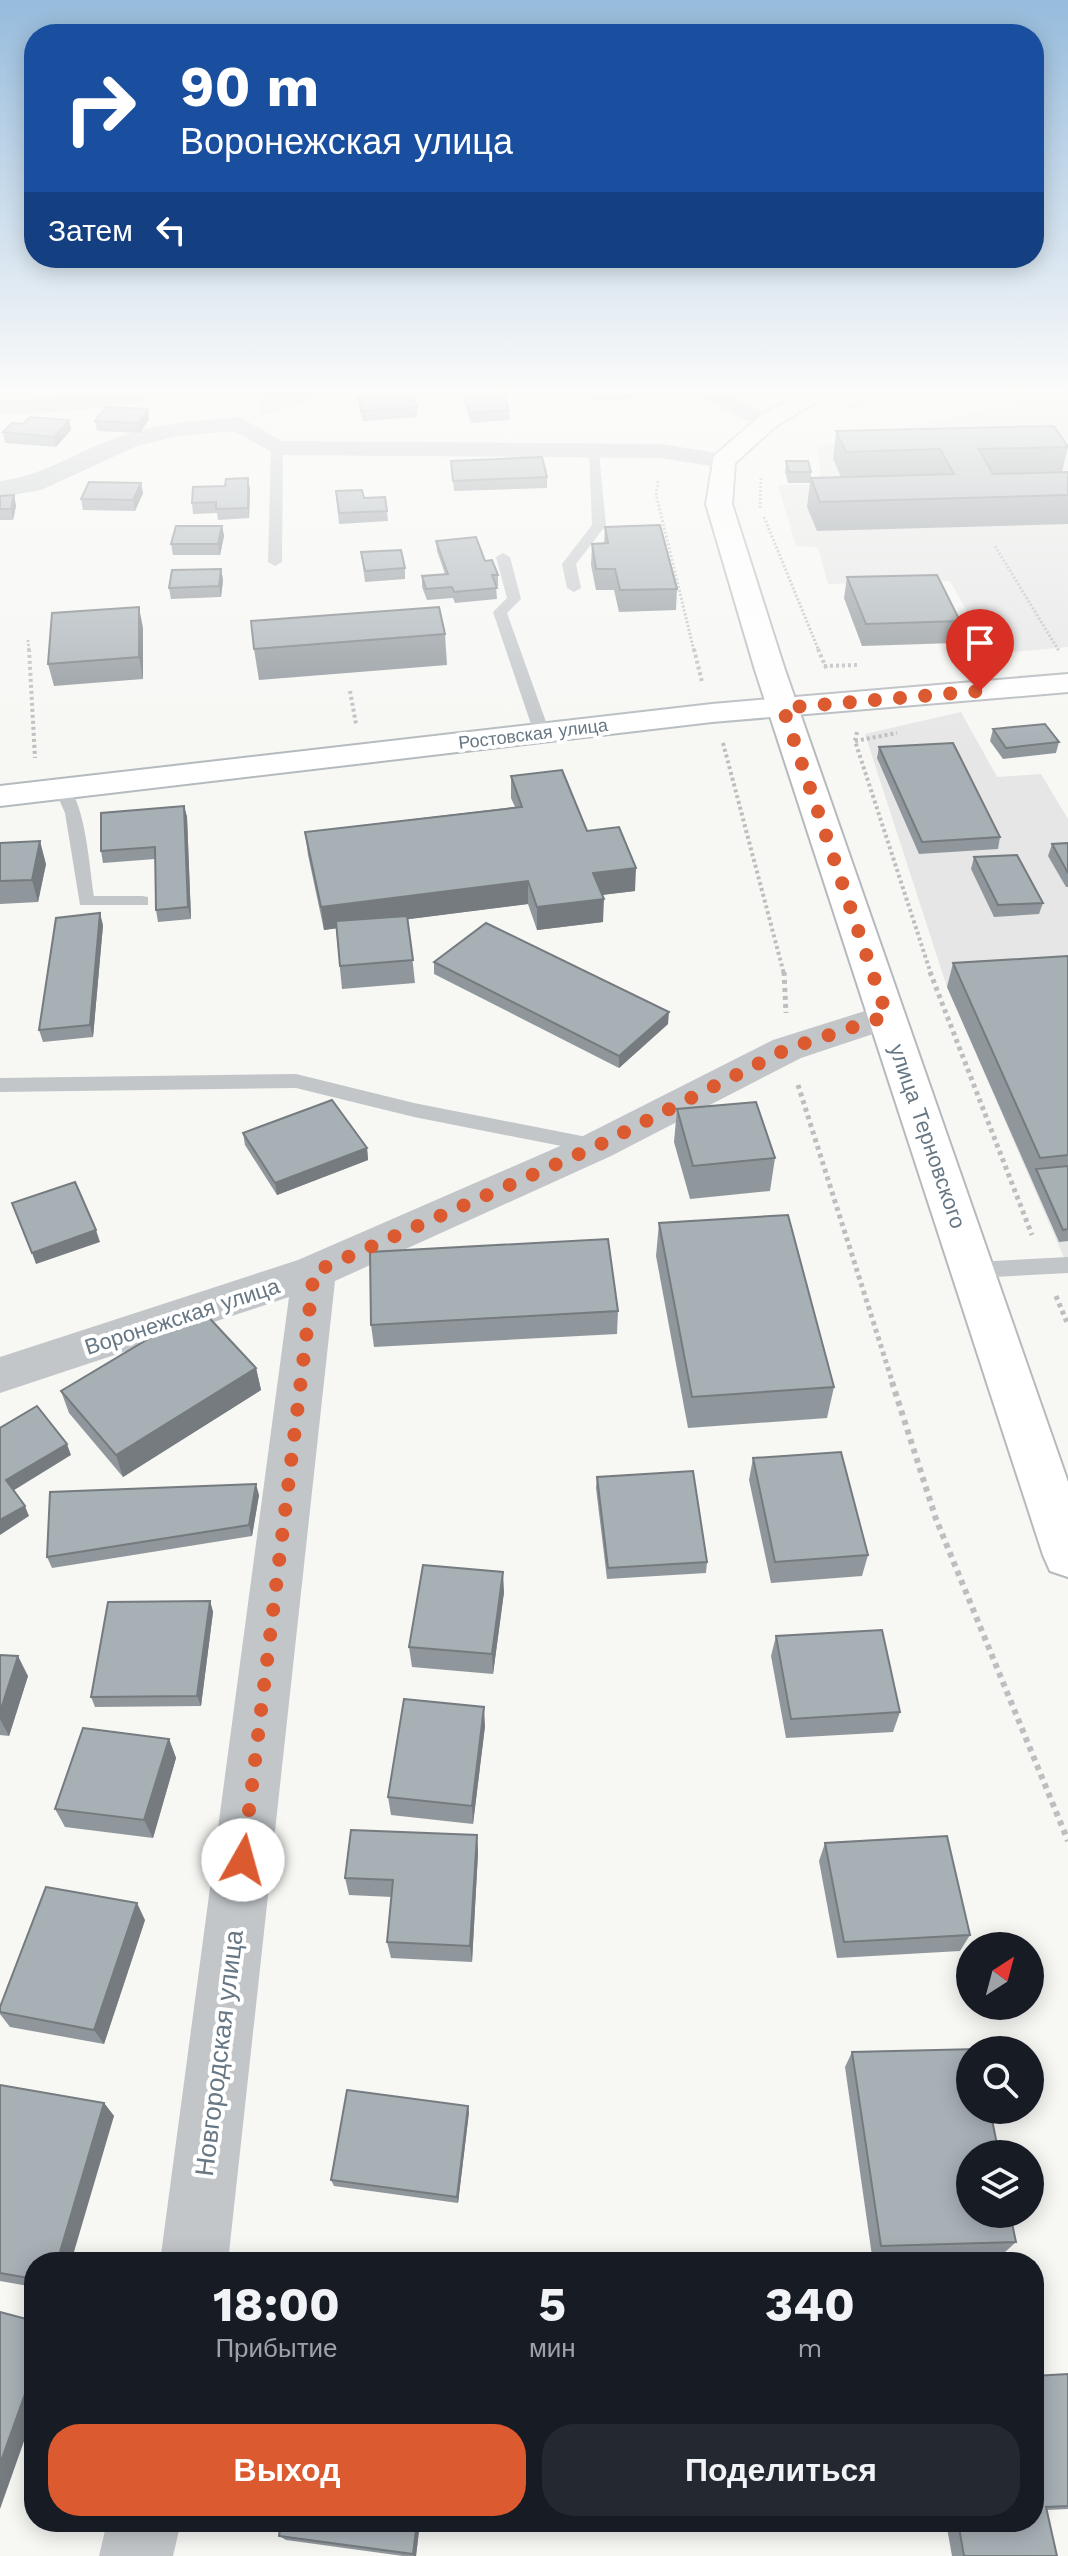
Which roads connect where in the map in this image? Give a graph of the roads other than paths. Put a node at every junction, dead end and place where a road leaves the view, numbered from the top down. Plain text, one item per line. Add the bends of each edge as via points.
1 (276, 513) edge
2 (598, 513) edge
3 (722, 513) edge
4 (503, 557) dead end
5 (275, 562) dead end
6 (574, 588) dead end
7 (1065, 669) edge
8 (783, 708) junction
9 (542, 733) junction
10 (62, 788) junction
11 (0, 796) edge
12 (142, 901) dead end
13 (887, 1016) junction
14 (0, 1085) edge
15 (597, 1146) junction
16 (1068, 1265) edge
17 (974, 1270) junction
18 (314, 1272) junction
19 (0, 1375) edge
20 (1068, 1555) edge
21 (195, 2252) edge
22 (142, 2532) edge
23 (136, 2556) edge

1 - 5 lane
2 - 6 lane via 599,525 569,564
3 - 8 main road, улица Терновского
4 - 9 lane via 514,599 500,612
7 - 8 main road, Ростовская улица via 862,702
8 - 9 main road, Ростовская улица
8 - 13 main road, улица Терновского
9 - 10 main road, Ростовская улица
10 - 11 main road, Ростовская улица
10 - 12 lane via 73,813 86,901
13 - 15 street, Воронежская улица via 787,1049
13 - 17 main road, улица Терновского
14 - 15 lane via 296,1081
15 - 18 street, Воронежская улица
16 - 17 lane
17 - 20 main road, улица Терновского
18 - 19 street, Воронежская улица
18 - 21 street, Новгородская улица
22 - 23 street

